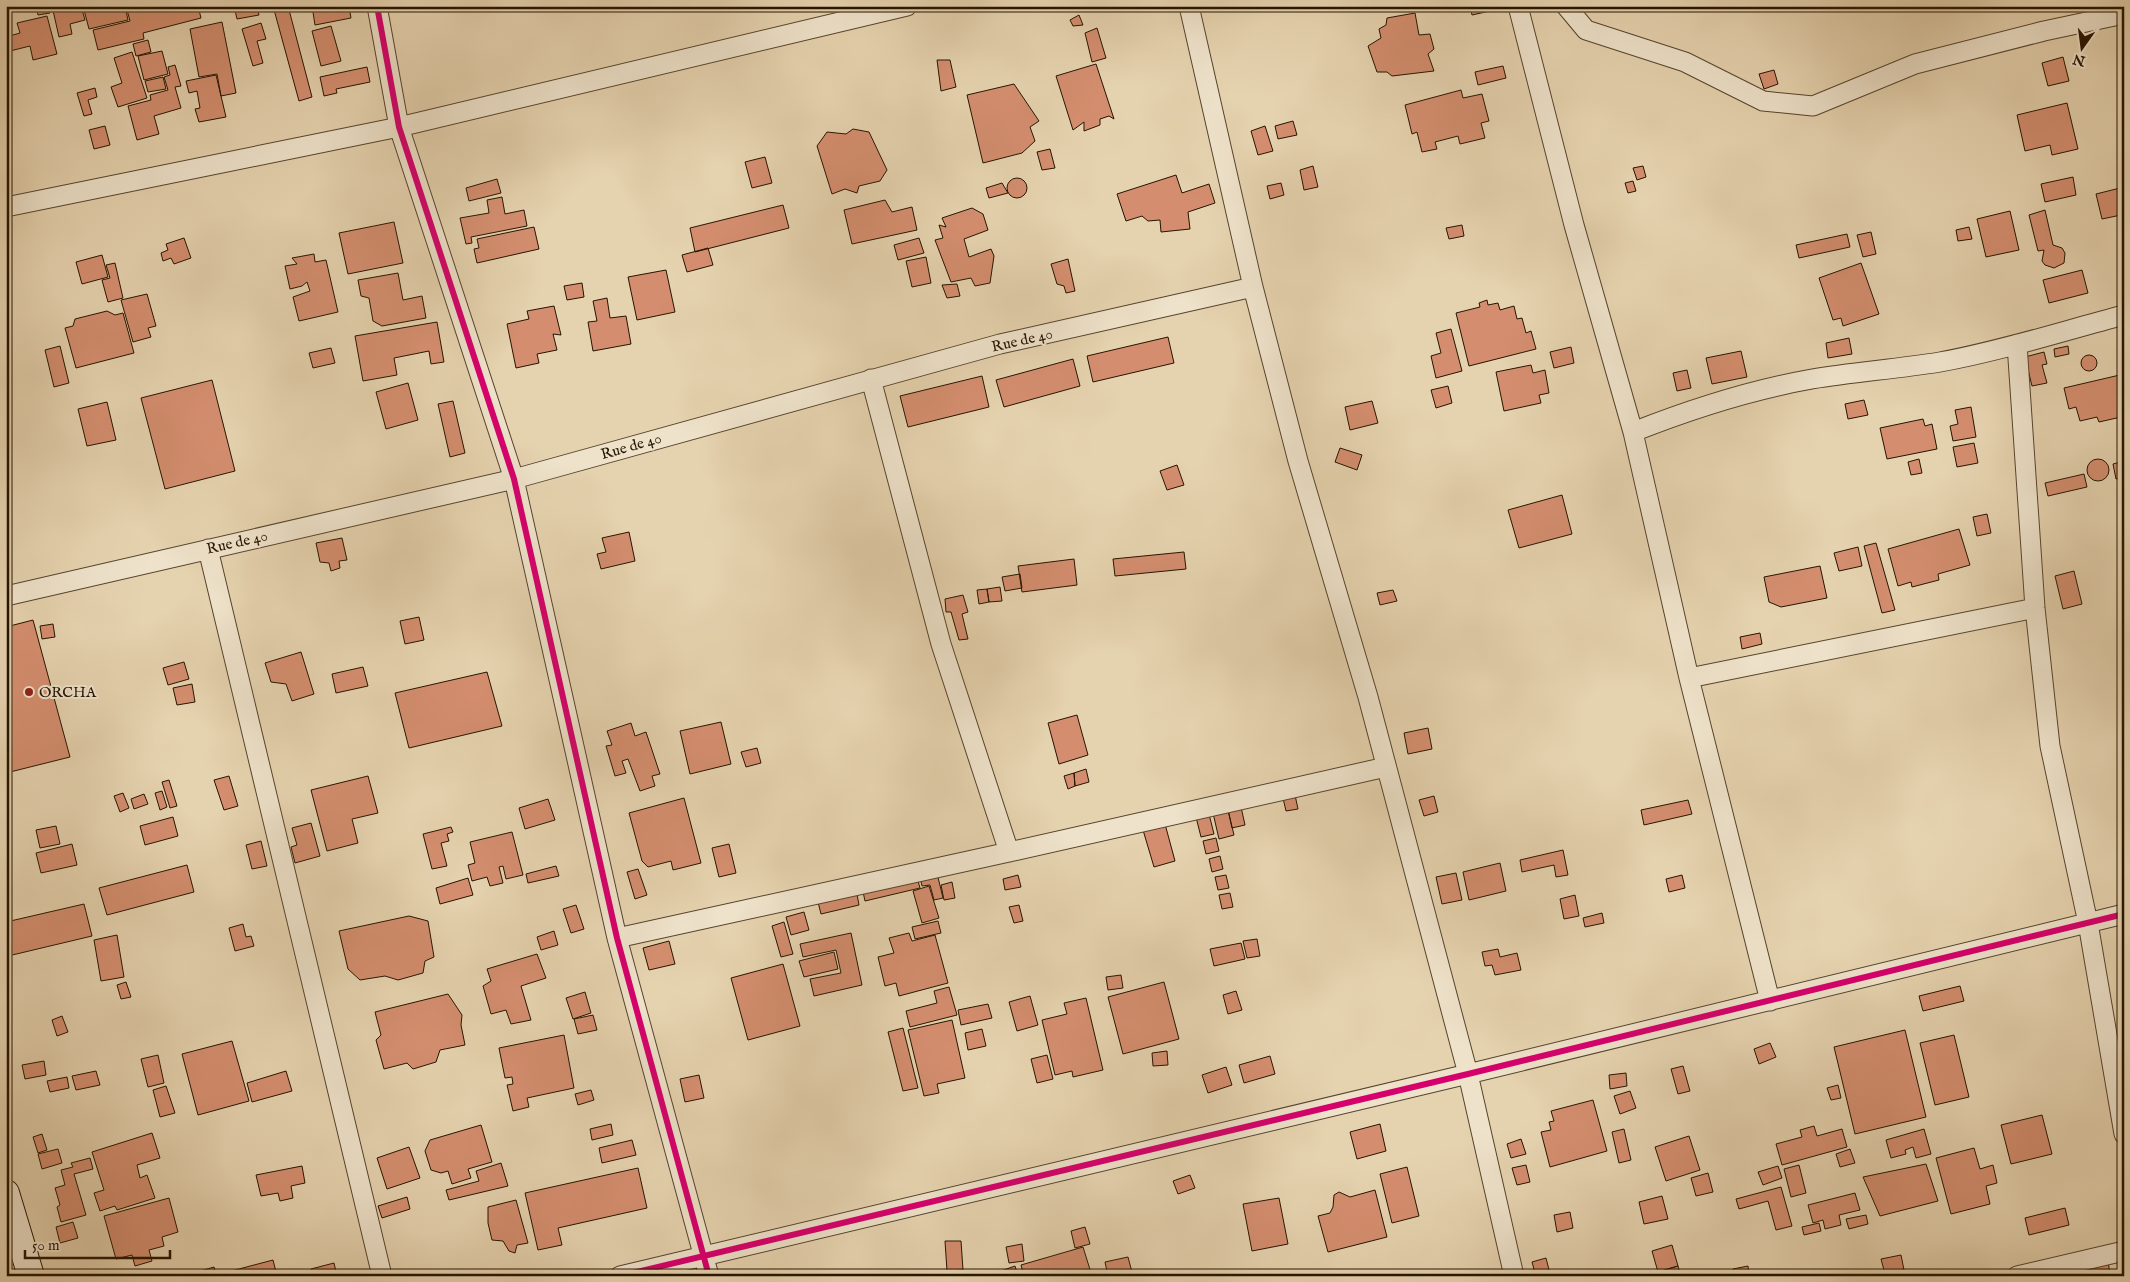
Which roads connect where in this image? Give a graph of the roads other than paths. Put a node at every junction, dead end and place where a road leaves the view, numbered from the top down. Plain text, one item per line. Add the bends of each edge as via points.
1 (377, 6) edge
2 (907, 6) edge
3 (1189, 6) edge
4 (1518, 6) edge
5 (1566, 6) edge
6 (873, 10) edge
7 (2124, 14) edge
8 (399, 126) junction
9 (6, 207) edge
10 (1253, 287) junction
11 (2124, 314) edge
12 (2017, 344) junction
13 (872, 378) junction
14 (1634, 432) junction
15 (514, 479) junction
16 (208, 548) junction
17 (6, 596) edge
18 (2035, 608) junction
19 (1689, 678) junction
20 (1386, 767) junction
21 (1010, 852) junction
22 (2124, 914) edge
23 (2088, 923) junction
24 (617, 938) junction
25 (1770, 1001) junction
26 (1468, 1074) junction
27 (2124, 1134) edge
28 (6, 1193) edge
29 (2124, 1251) edge
30 (703, 1255) junction
31 (31, 1276) edge
32 (382, 1276) edge
33 (620, 1276) edge
34 (709, 1276) edge
35 (1514, 1276) edge
36 (2017, 1276) edge

1 - 8 street
2 - 6 street
3 - 10 street
4 - 14 street via 1574,225
5 - 7 street via 1586,30 1685,62 1763,101 1813,106 1915,64
6 - 8 street
8 - 9 street
8 - 15 street
10 - 13 street, Rue de 40 via 1000,344
10 - 20 street via 1298,461
11 - 12 street
12 - 14 street via 1941,362 1812,379 1752,392 1682,413
12 - 18 street
13 - 15 street, Rue de 40
13 - 21 street via 941,644
14 - 19 street
15 - 16 street, Rue de 40
15 - 24 street
16 - 17 street, Rue de 40
16 - 32 street
18 - 19 street
18 - 23 street via 2050,746
19 - 25 street
20 - 21 street
20 - 26 street
21 - 24 street
22 - 23 street
23 - 25 street
23 - 27 street
24 - 30 street
25 - 26 street
26 - 30 street
26 - 35 street
28 - 31 street
29 - 36 street
30 - 33 street
30 - 34 street

